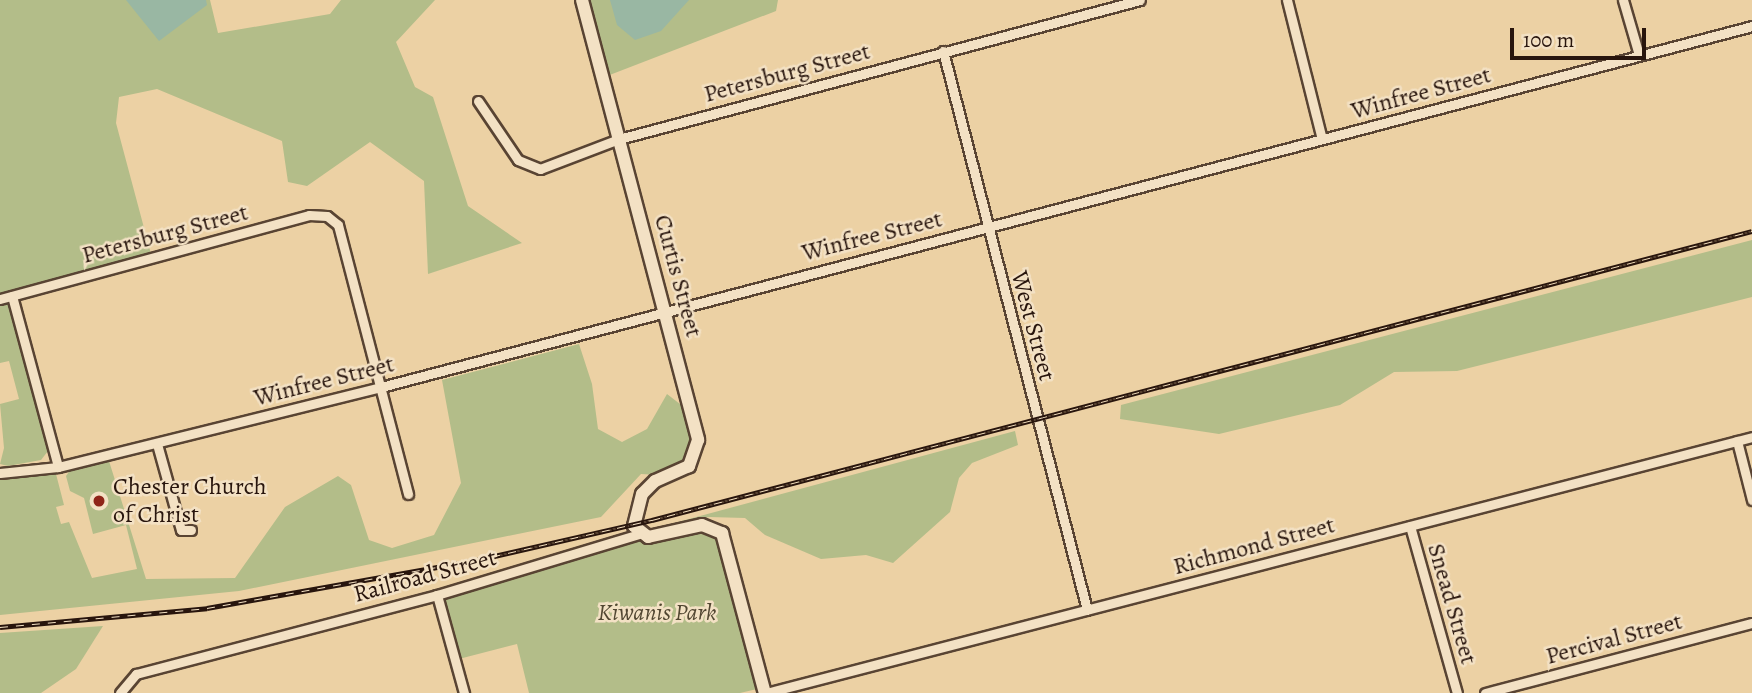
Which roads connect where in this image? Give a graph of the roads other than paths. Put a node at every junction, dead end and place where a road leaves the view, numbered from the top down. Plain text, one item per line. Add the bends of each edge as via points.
1 (582, 0) edge
2 (1140, 0) edge
3 (1287, 0) edge
4 (1623, 0) edge
5 (1101, 5) edge
6 (1752, 26) edge
7 (943, 51) junction
8 (1639, 55) junction
9 (478, 101) dead end
10 (1322, 138) junction
11 (619, 139) junction
12 (987, 227) junction
13 (12, 296) junction
14 (0, 299) edge
15 (665, 310) junction
16 (381, 387) junction
17 (1752, 437) edge
18 (1737, 441) junction
19 (157, 444) junction
20 (58, 467) junction
21 (0, 473) edge
22 (408, 494) dead end
23 (1752, 500) edge
24 (1410, 526) junction
25 (191, 530) dead end
26 (639, 534) junction
27 (437, 595) junction
28 (1087, 610) junction
29 (1752, 623) edge
30 (120, 693) edge
31 (464, 693) edge
32 (766, 693) edge
33 (1457, 693) edge
34 (1485, 693) edge

1 - 11 street, Curtis Street
2 - 5 street, Petersburg Street
3 - 10 street
4 - 8 street
5 - 7 street, Petersburg Street
6 - 8 street, Winfree Street
7 - 11 street, Petersburg Street
7 - 12 street, West Street
8 - 10 street, Winfree Street
9 - 11 street, Petersburg Street via 510,151 534,169
10 - 12 street, Winfree Street
11 - 15 street, Curtis Street
12 - 15 street, Winfree Street
12 - 28 street, West Street
13 - 14 street, Petersburg Street
13 - 16 street, Petersburg Street via 309,215 327,216 338,225
13 - 20 street
15 - 16 street, Winfree Street
15 - 26 street, Curtis Street via 693,409 698,449 685,469 655,481 642,494 633,519
16 - 19 street, Winfree Street
16 - 22 street
17 - 18 street, Richmond Street
18 - 23 street
18 - 24 street, Richmond Street
19 - 20 street, Winfree Street
19 - 25 street via 181,530
20 - 21 street, Winfree Street
24 - 28 street, Richmond Street
24 - 33 street, Snead Street
26 - 27 street, Railroad Street
26 - 32 street, Railroad Street via 648,537 713,527 722,533
27 - 30 street, Railroad Street via 146,671 131,676
27 - 31 street
28 - 32 street, Richmond Street
29 - 34 street, Percival Street

